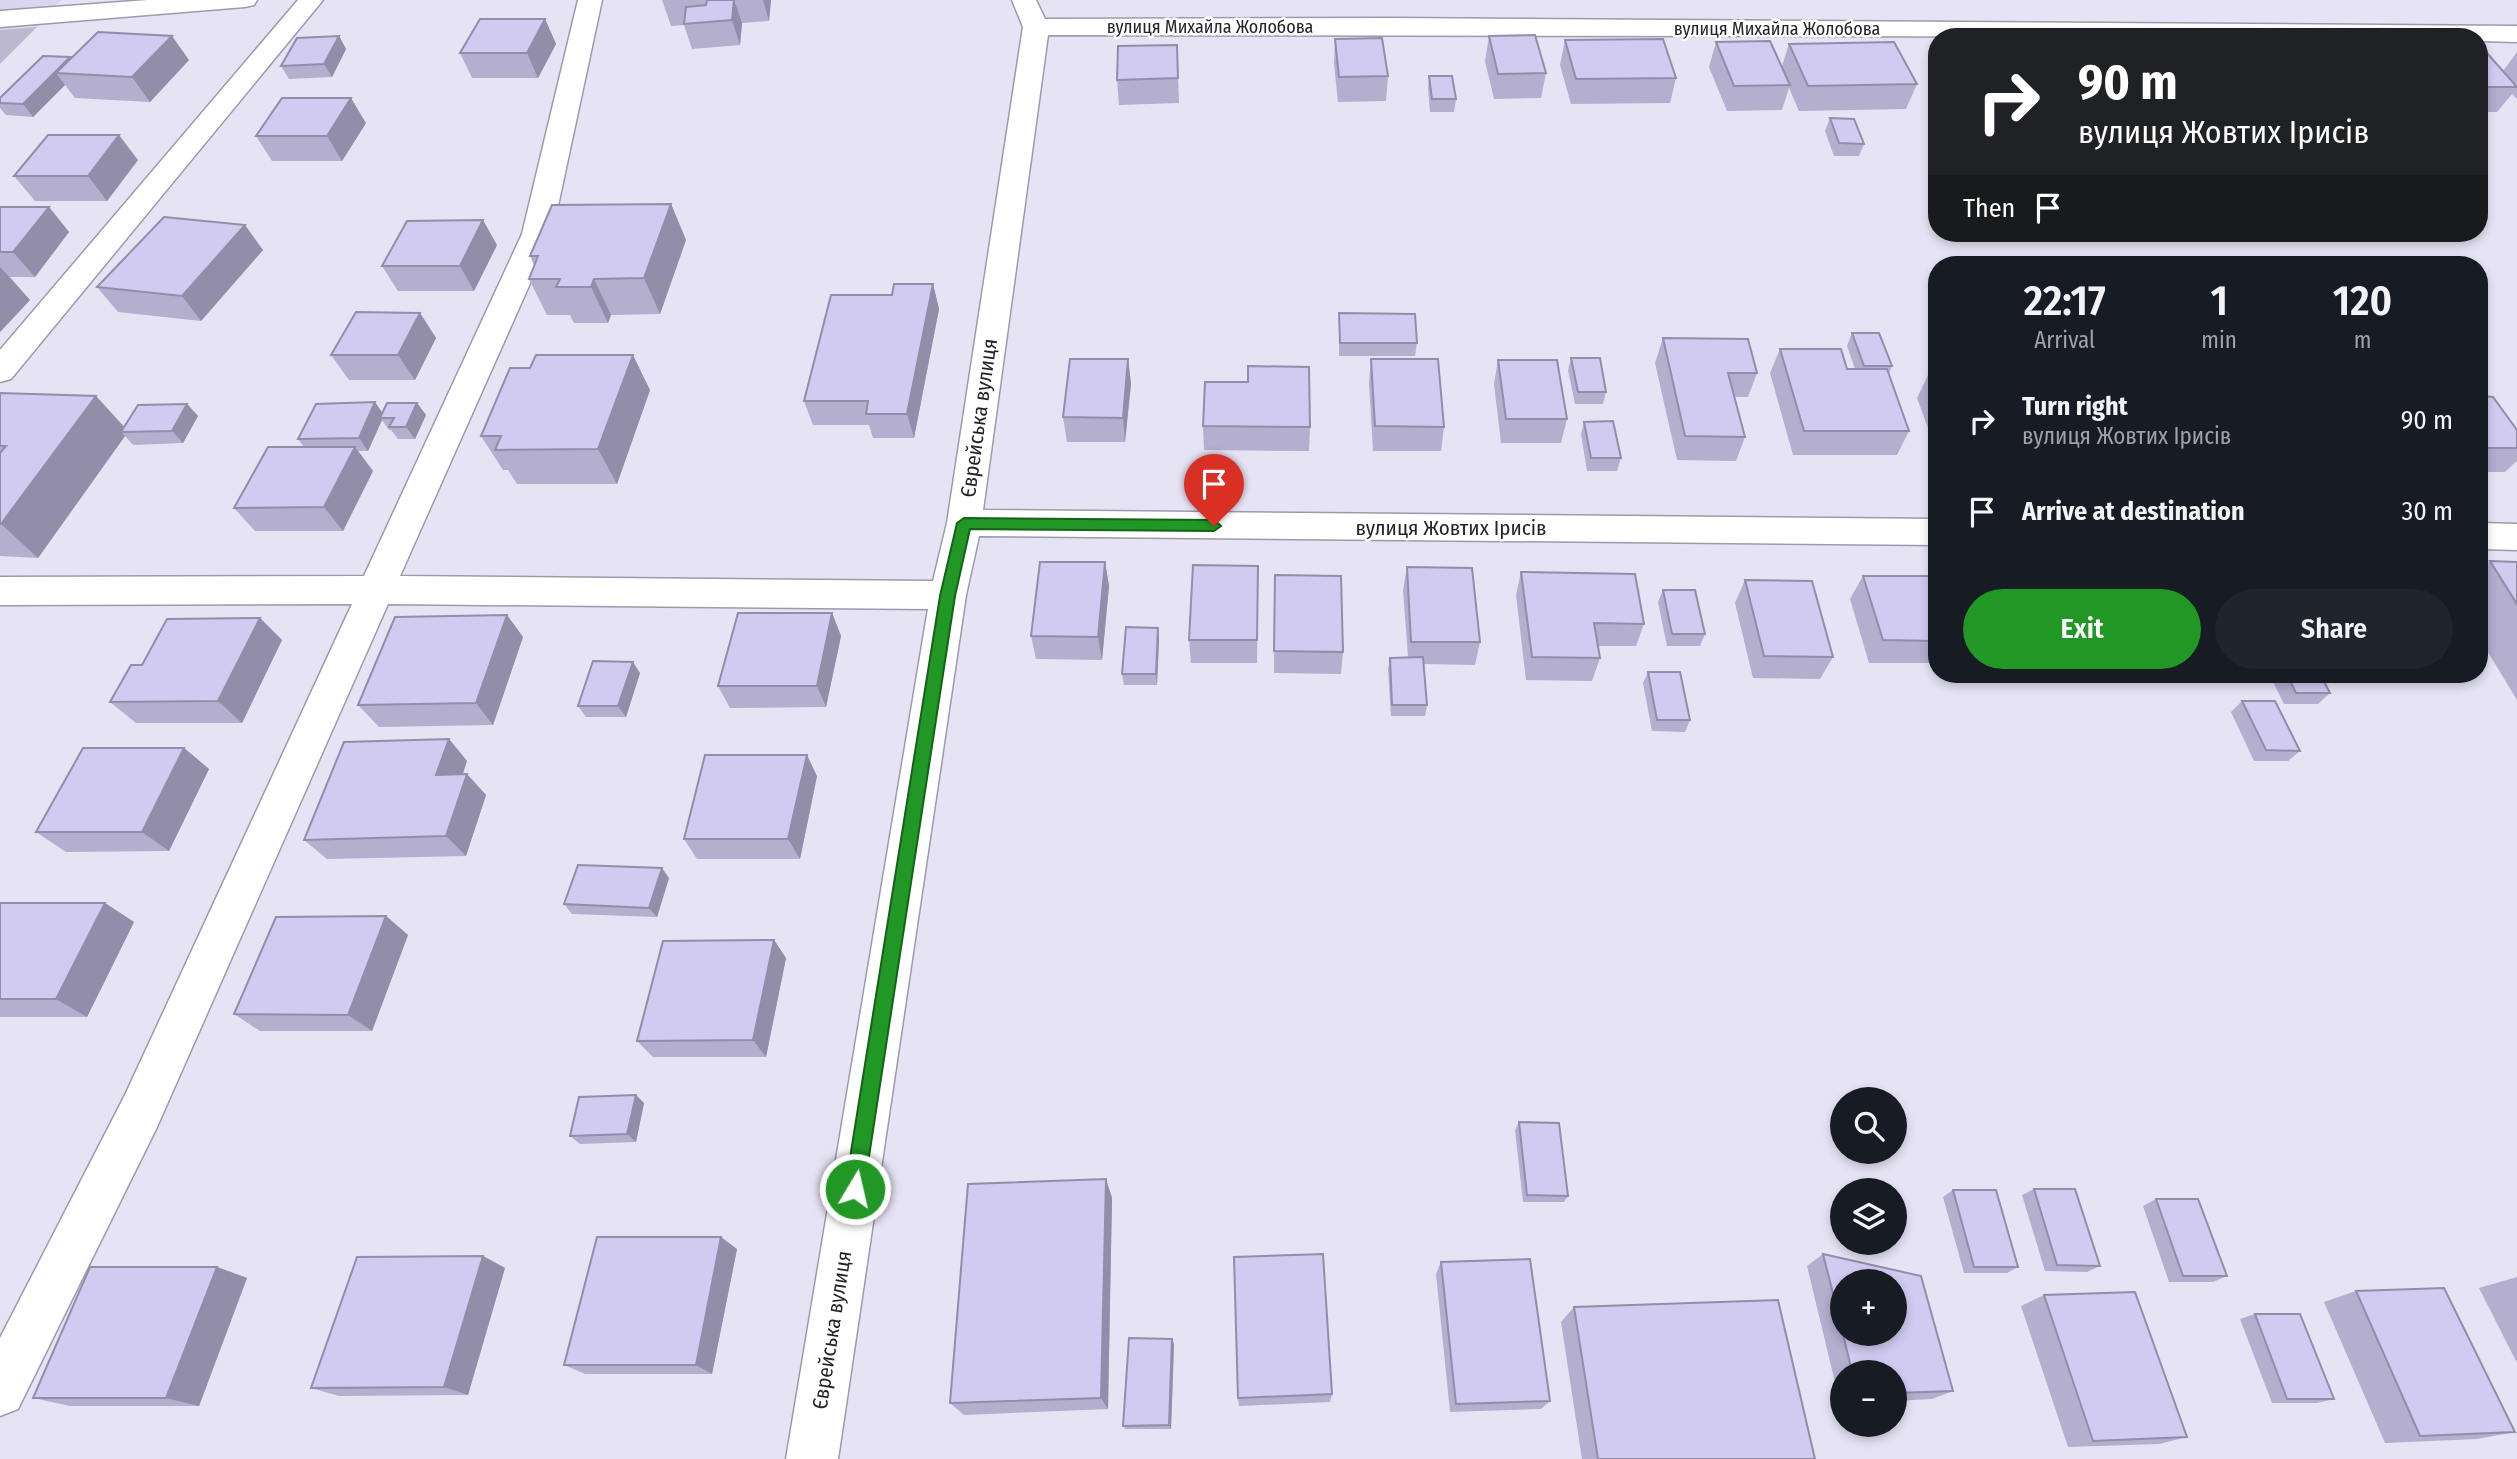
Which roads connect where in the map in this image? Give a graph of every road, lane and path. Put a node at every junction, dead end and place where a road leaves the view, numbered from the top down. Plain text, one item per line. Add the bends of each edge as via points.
1 (245, 0) edge
2 (311, 0) edge
3 (590, 0) edge
4 (14, 12) edge
5 (1030, 14) edge
6 (1928, 30) edge
7 (2488, 34) edge
8 (2517, 34) edge
9 (0, 371) edge
10 (964, 523) junction
11 (1928, 532) edge
12 (2488, 537) edge
13 (2517, 537) edge
14 (376, 590) junction
15 (0, 591) edge
16 (948, 596) junction
17 (0, 1391) edge
18 (812, 1459) edge

1 - 4 street
2 - 9 street
3 - 14 street via 537,234
5 - 6 street, вулиця Михайла Жолобова via 1391,26
5 - 10 street, Єврейська вулиця
7 - 8 street, вулиця Михайла Жолобова
10 - 11 street, вулиця Жовтих Ірисів
10 - 16 street, Єврейська вулиця
12 - 13 street
14 - 15 street
14 - 16 street
14 - 17 street via 141,1111
16 - 18 street, Єврейська вулиця

